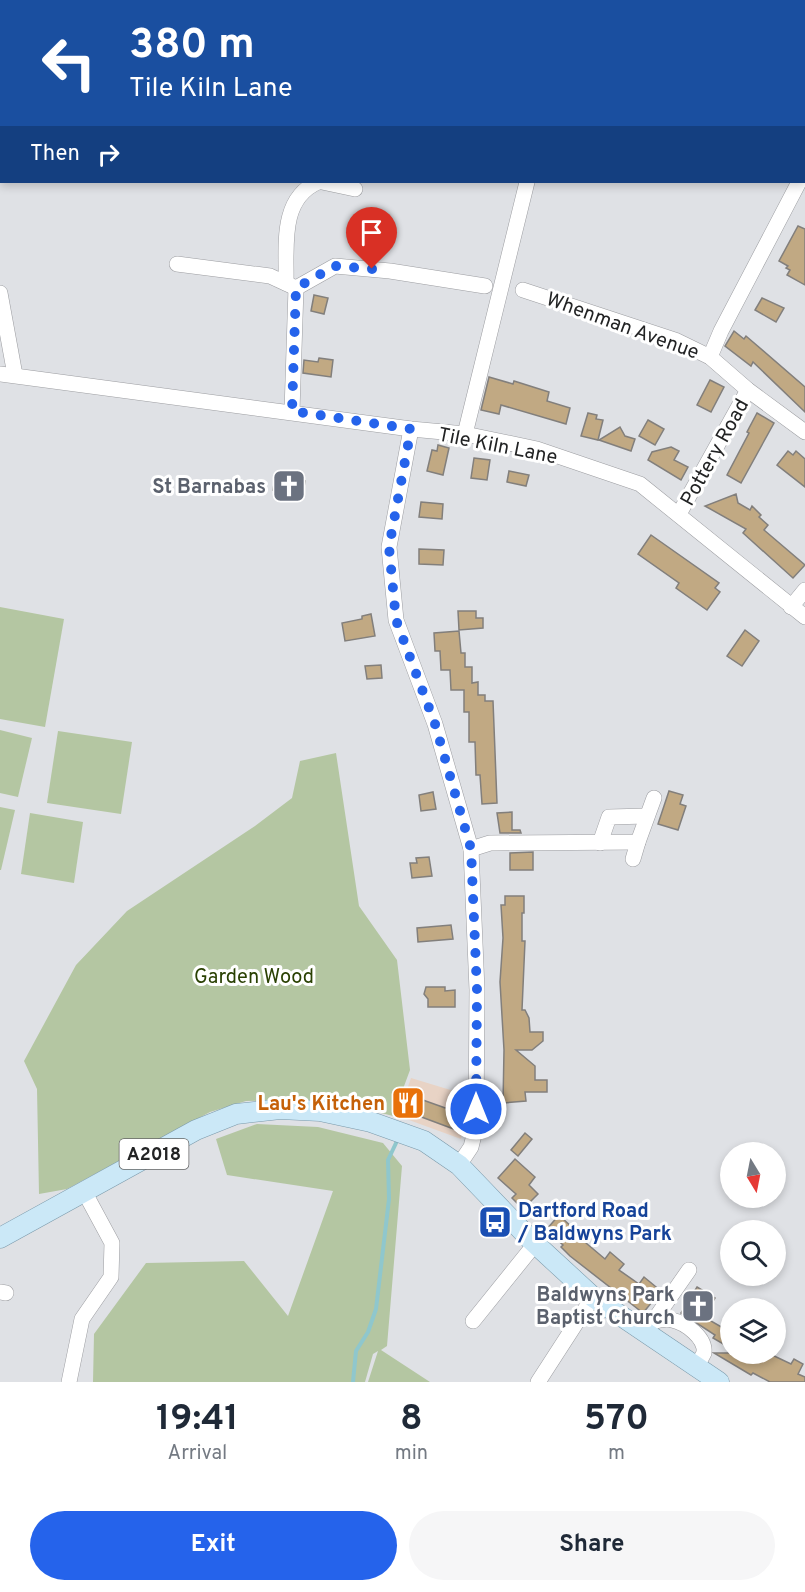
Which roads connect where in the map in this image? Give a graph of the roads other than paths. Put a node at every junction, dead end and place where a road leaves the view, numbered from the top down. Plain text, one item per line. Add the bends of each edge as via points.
1 (317, 183) edge
2 (325, 183) edge
3 (527, 183) edge
4 (798, 183) edge
5 (356, 189) dead end
6 (177, 264) dead end
7 (291, 285) junction
8 (485, 286) dead end
9 (523, 290) dead end
10 (0, 293) edge
11 (710, 357) junction
12 (8, 374) edge
13 (748, 390) junction
14 (292, 411) junction
15 (411, 429) junction
16 (805, 432) edge
17 (465, 434) junction
18 (679, 514) junction
19 (805, 590) edge
20 (791, 607) junction
21 (805, 617) edge
22 (654, 798) dead end
23 (647, 816) junction
24 (638, 842) junction
25 (600, 843) junction
26 (471, 849) junction
27 (633, 859) dead end
28 (459, 1165) junction
29 (85, 1193) junction
30 (0, 1238) edge
31 (535, 1245) junction
32 (689, 1270) dead end
33 (593, 1297) junction
34 (473, 1321) dead end
35 (649, 1328) junction
36 (707, 1377) edge
37 (69, 1382) edge
38 (538, 1382) edge

1 - 7 street via 306,187 290,211
2 - 5 street
3 - 17 street
4 - 11 street
6 - 7 street via 270,276
7 - 8 street via 335,266
7 - 14 street
9 - 11 street, Whenman Avenue via 675,340
10 - 12 street
11 - 13 street, Whenman Avenue
12 - 14 street, Tile Kiln Lane
13 - 16 street, Whenman Avenue
13 - 18 street, Pottery Road
14 - 15 street, Tile Kiln Lane
15 - 17 street, Tile Kiln Lane
15 - 26 street via 389,547 396,620 435,724
17 - 18 street, Tile Kiln Lane via 537,449 609,472 640,484
18 - 20 street, Tile Kiln Lane
19 - 20 street
20 - 21 street, Tile Kiln Lane
22 - 23 street
23 - 24 street
23 - 25 street via 609,817
24 - 25 street
24 - 27 street
25 - 26 street via 490,843
26 - 28 street via 477,990 476,1127 471,1147
28 - 29 main road, A2018 via 424,1141 371,1122 320,1111 280,1109 236,1114 196,1130
28 - 31 main road, A2018
29 - 30 main road, A2018
29 - 37 street via 112,1243 111,1277 82,1320
31 - 33 main road, A2018
31 - 34 street
32 - 35 street
33 - 35 main road, A2018
33 - 38 street
35 - 36 main road, A2018
35 - 36 street via 671,1319 701,1340

